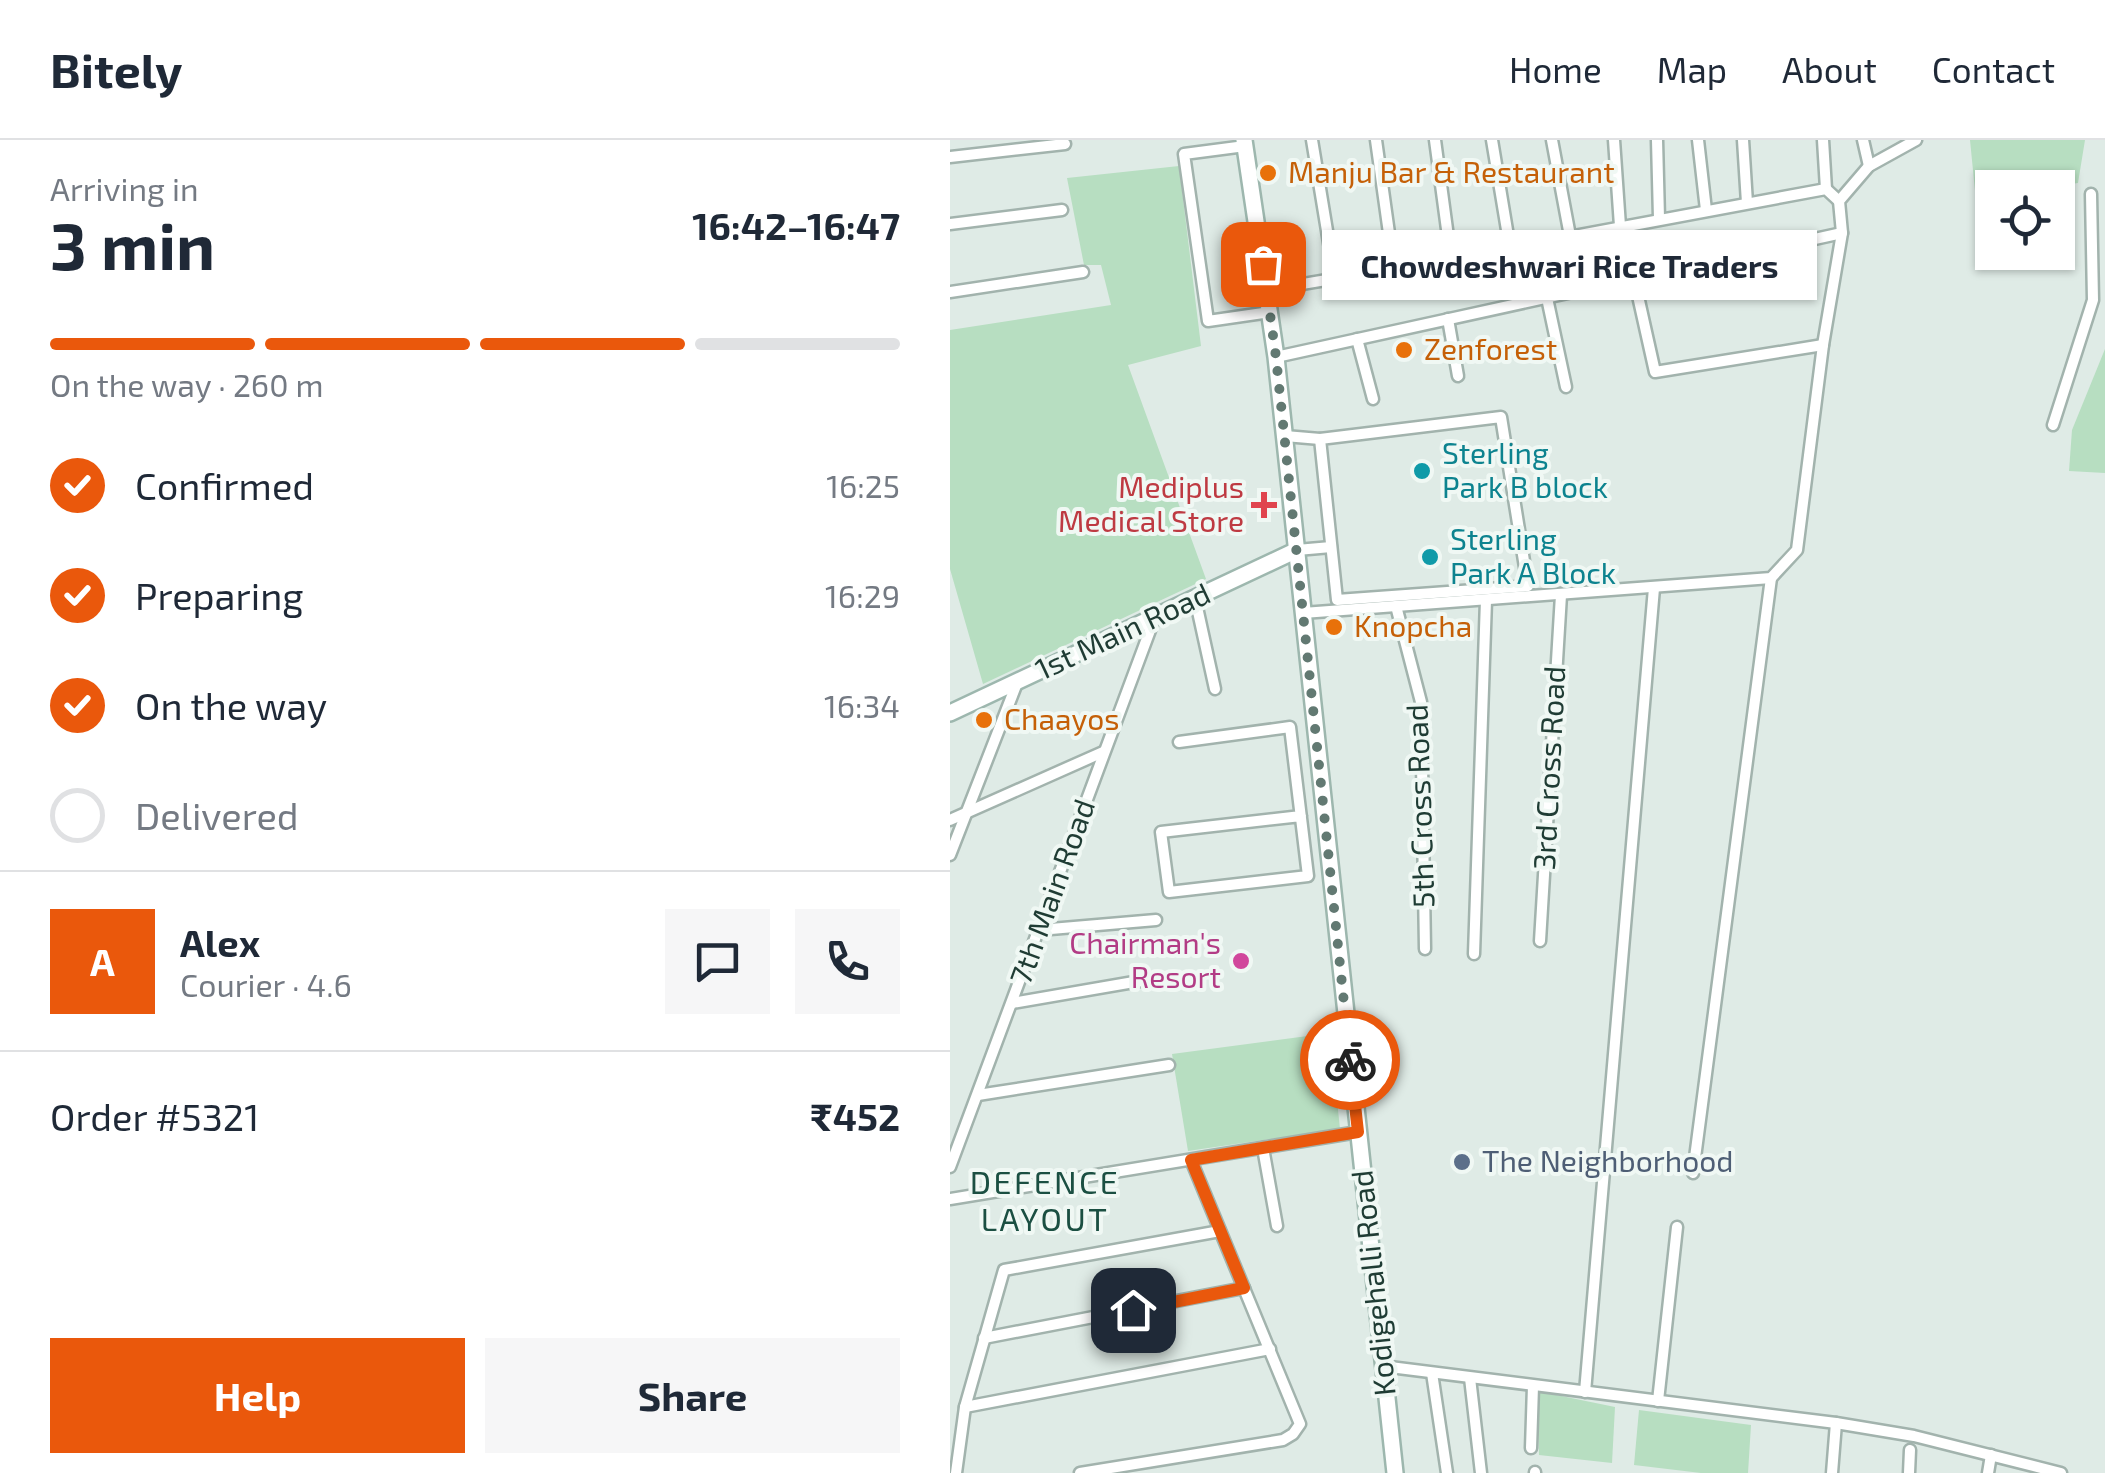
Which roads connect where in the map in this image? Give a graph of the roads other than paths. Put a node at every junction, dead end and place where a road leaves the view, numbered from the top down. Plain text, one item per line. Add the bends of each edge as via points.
1 (1312, 140) edge
2 (1376, 140) edge
3 (1434, 140) edge
4 (1492, 140) edge
5 (1552, 140) edge
6 (1614, 140) edge
7 (1656, 140) edge
8 (1698, 140) edge
9 (1743, 140) edge
10 (1823, 140) edge
11 (1863, 140) edge
12 (1910, 141) edge
13 (1245, 143) edge
14 (1065, 144) dead end
15 (950, 156) edge
16 (1869, 166) junction
17 (1826, 188) junction
18 (2091, 194) dead end
19 (1839, 202) junction
20 (1747, 203) junction
21 (1062, 210) dead end
22 (1706, 210) junction
23 (1659, 218) junction
24 (950, 224) edge
25 (1620, 226) junction
26 (1842, 233) junction
27 (1570, 236) junction
28 (1510, 248) junction
29 (1451, 259) junction
30 (1394, 270) junction
31 (1083, 272) dead end
32 (1634, 278) junction
33 (1335, 279) junction
34 (1267, 290) junction
35 (950, 292) edge
36 (1547, 298) junction
37 (1270, 312) junction
38 (1448, 319) junction
39 (1357, 339) junction
40 (1823, 346) junction
41 (1276, 357) junction
42 (1458, 376) dead end
43 (1566, 388) dead end
44 (1373, 399) dead end
45 (2053, 425) dead end
46 (1284, 436) junction
47 (1320, 439) junction
48 (1331, 547) junction
49 (1297, 550) junction
50 (1771, 578) junction
51 (1654, 588) junction
52 (1561, 595) junction
53 (1195, 598) junction
54 (1486, 600) junction
55 (1396, 606) junction
56 (1303, 613) junction
57 (1156, 617) junction
58 (1017, 682) junction
59 (1215, 689) dead end
60 (951, 710) edge
61 (1179, 742) dead end
62 (1103, 752) junction
63 (1322, 791) junction
64 (1298, 794) junction
65 (965, 814) junction
66 (1301, 816) junction
67 (950, 820) edge
68 (950, 854) edge
69 (1156, 920) dead end
70 (1039, 930) junction
71 (1540, 941) dead end
72 (1424, 948) dead end
73 (1474, 954) dead end
74 (1157, 978) dead end
75 (1012, 1003) junction
76 (1169, 1064) dead end
77 (978, 1096) junction
78 (1358, 1132) junction
79 (1262, 1148) junction
80 (1191, 1160) junction
81 (950, 1168) edge
82 (1693, 1173) dead end
83 (950, 1199) edge
84 (1277, 1226) dead end
85 (1676, 1227) dead end
86 (1220, 1231) junction
87 (1244, 1288) junction
88 (984, 1338) junction
89 (1270, 1349) junction
90 (1382, 1366) junction
91 (1432, 1373) junction
92 (1470, 1378) junction
93 (1533, 1386) junction
94 (1584, 1392) junction
95 (1658, 1401) junction
96 (966, 1408) junction
97 (1836, 1423) junction
98 (1531, 1448) dead end
99 (1910, 1450) dead end
100 (1991, 1456) junction
101 (956, 1473) edge
102 (1080, 1473) edge
103 (1395, 1473) edge
104 (1447, 1473) edge
105 (1482, 1473) edge
106 (1832, 1473) edge
107 (1908, 1473) edge
108 (1988, 1473) edge
109 (2061, 1473) edge

1 - 33 street
2 - 30 street
3 - 29 street
4 - 28 street
5 - 27 street
6 - 25 street
7 - 23 street
8 - 22 street
9 - 20 street
10 - 17 street
11 - 16 street
12 - 16 street
13 - 34 main road, Kodigehalli Road
13 - 37 street via 1184,154 1205,302 1208,321
14 - 15 street
16 - 19 street
17 - 19 street
17 - 20 street
18 - 45 street via 2094,300
19 - 26 street
20 - 22 street
21 - 24 street
22 - 23 street
23 - 25 street
25 - 27 street
26 - 32 street
26 - 40 street
27 - 28 street
28 - 29 street
29 - 30 street
30 - 33 street
31 - 35 street
32 - 36 street
32 - 40 street via 1655,372
33 - 34 street
34 - 37 main road, Kodigehalli Road
36 - 38 street
36 - 43 street
37 - 41 main road, Kodigehalli Road
38 - 39 street
38 - 42 street
39 - 41 street
39 - 44 street
40 - 50 street via 1798,550
41 - 46 main road, Kodigehalli Road
46 - 47 street
46 - 49 main road, Kodigehalli Road
47 - 48 street
47 - 48 street via 1501,418 1528,586 1337,600
48 - 49 street
49 - 53 main road, 1st Main Road
49 - 56 main road, Kodigehalli Road
50 - 51 street
50 - 82 street
51 - 52 street
51 - 94 street
52 - 54 street
52 - 71 street, 3rd Cross Road
53 - 57 main road, 1st Main Road
53 - 59 street
54 - 55 street
54 - 73 street
55 - 56 street
55 - 72 street, 5th Cross Road via 1421,702
56 - 63 main road, Kodigehalli Road
57 - 58 main road, 1st Main Road
57 - 62 street, 7th Main Road
58 - 60 main road, 1st Main Road
58 - 65 street
61 - 64 street via 1290,727
62 - 65 street
62 - 70 street, 7th Main Road
63 - 64 street
63 - 78 main road, Kodigehalli Road
64 - 66 street
65 - 67 street
65 - 68 street
66 - 66 street via 1308,876 1169,892 1162,832
69 - 70 street
70 - 75 street, 7th Main Road
74 - 75 street
75 - 77 street, 7th Main Road
76 - 77 street
77 - 81 street, 7th Main Road
78 - 79 street
78 - 90 main road, Kodigehalli Road
79 - 80 street
79 - 84 street
80 - 83 street
80 - 86 street
85 - 95 street
86 - 87 street
86 - 88 street via 1004,1270
87 - 88 street
87 - 89 street
88 - 96 street
89 - 96 street
89 - 102 street via 1300,1424 1293,1434
90 - 91 street
90 - 103 main road, Kodigehalli Road
91 - 92 street
91 - 104 street
92 - 93 street
92 - 105 street
93 - 94 street
93 - 98 street
94 - 95 street
95 - 97 street
96 - 101 street
97 - 100 street
97 - 106 street
99 - 107 street
100 - 108 street
100 - 109 street

